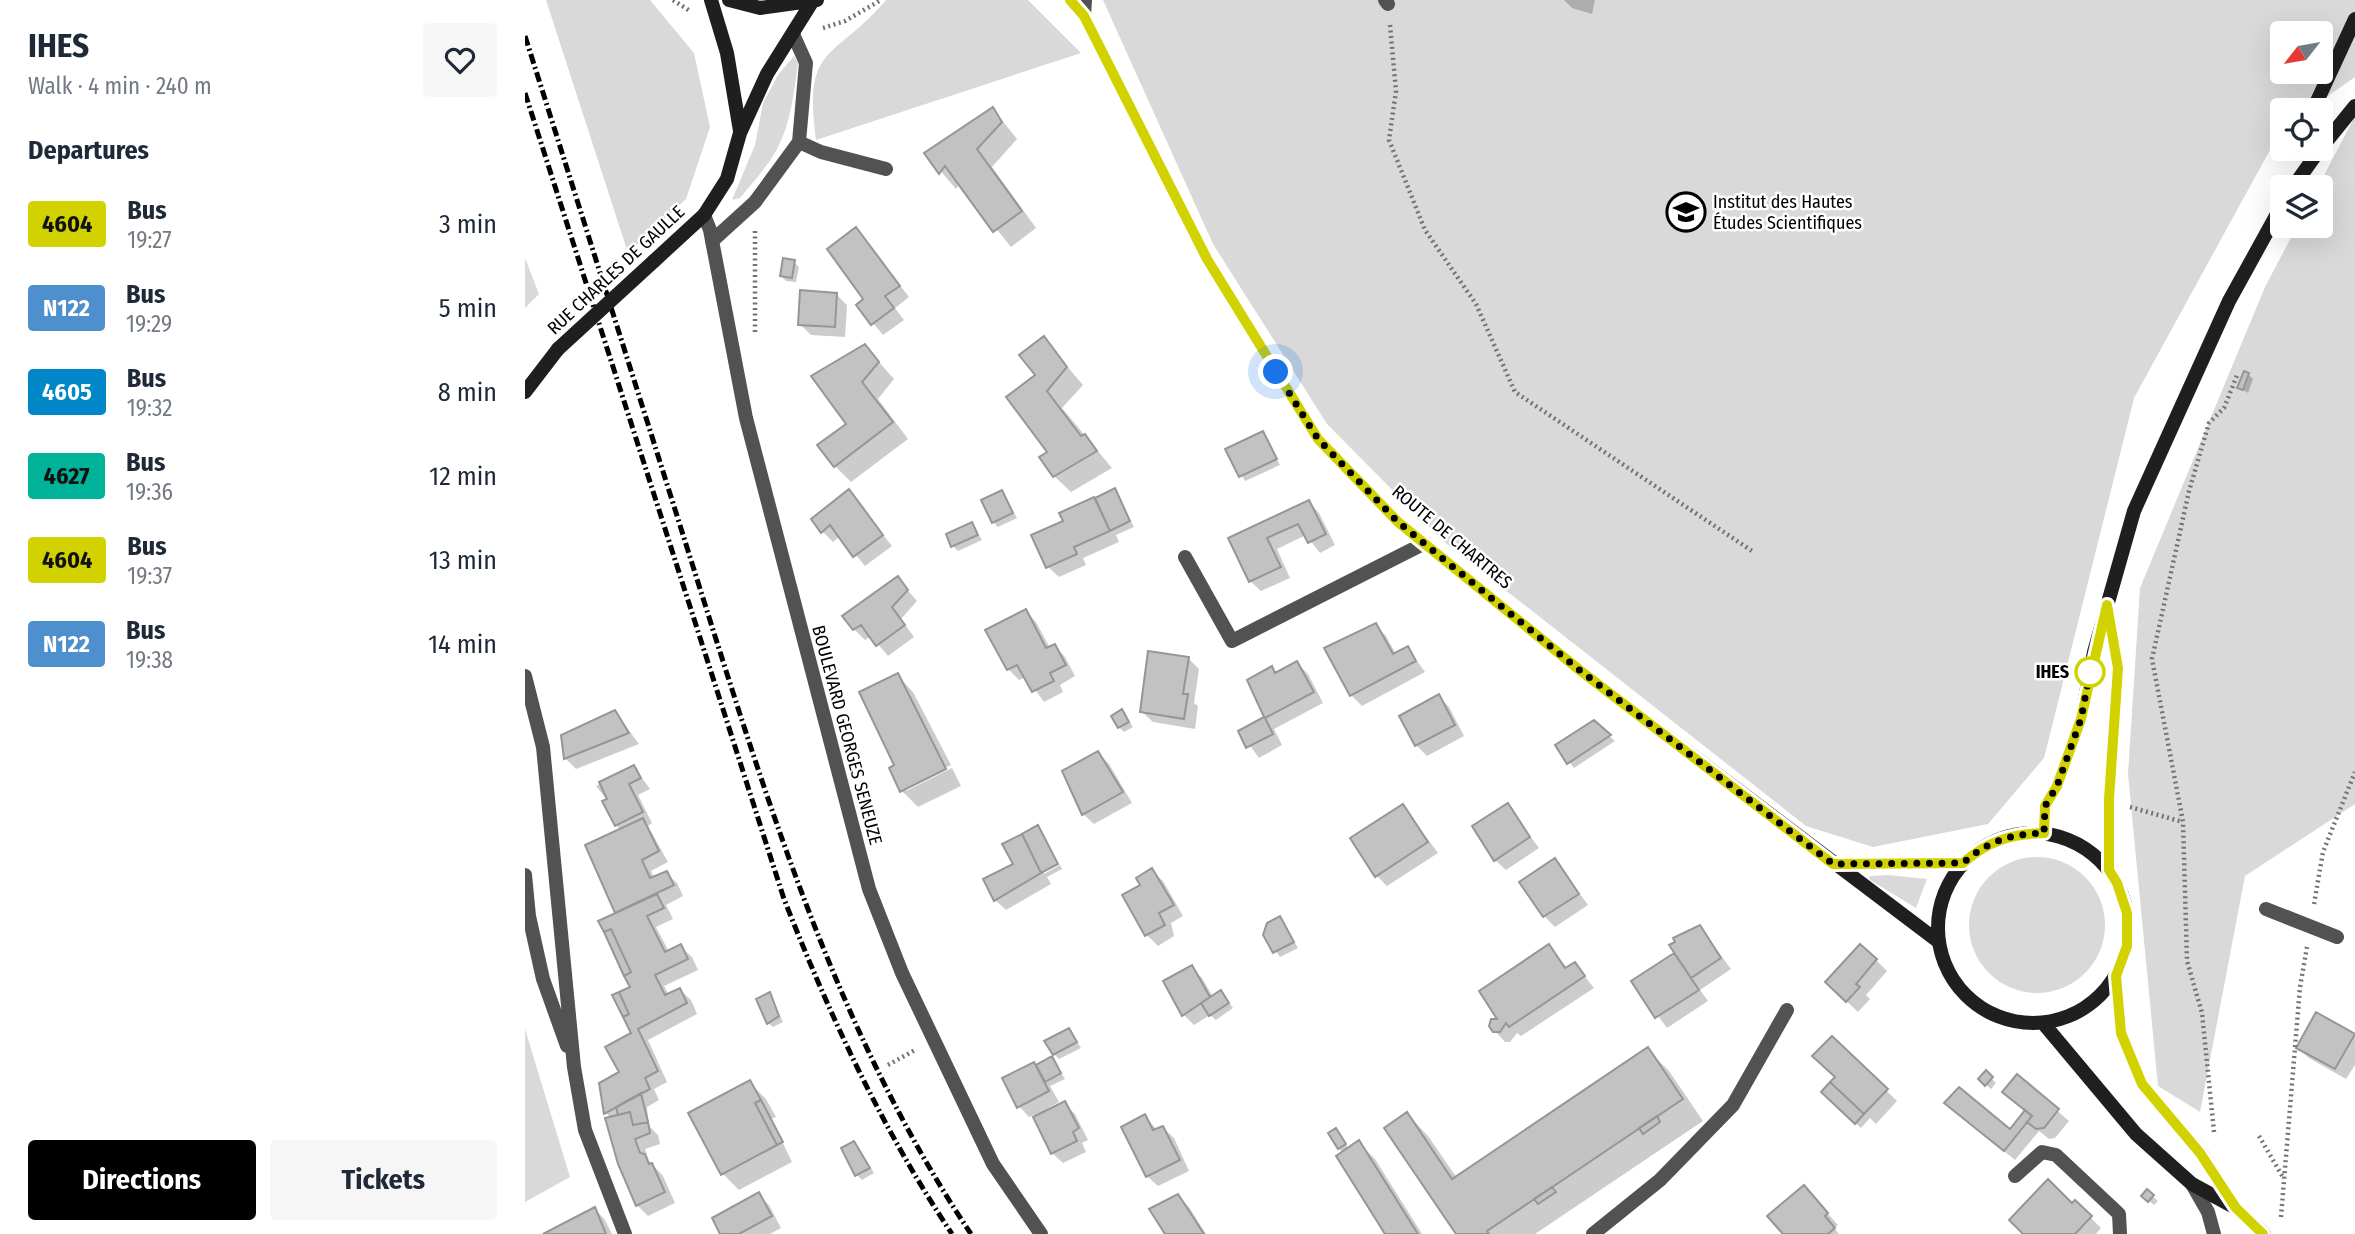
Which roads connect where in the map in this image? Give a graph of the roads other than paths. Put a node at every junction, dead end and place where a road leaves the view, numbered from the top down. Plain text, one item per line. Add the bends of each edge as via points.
1 (711, 0) edge
2 (729, 0) edge
3 (1070, 0) edge
4 (1085, 0) edge
5 (815, 1) edge
6 (1084, 16) junction
7 (2355, 19) edge
8 (793, 34) junction
9 (2319, 98) edge
10 (2355, 106) edge
11 (740, 133) junction
12 (2333, 133) edge
13 (799, 142) junction
14 (2307, 161) edge
15 (2310, 161) edge
16 (2306, 166) junction
17 (885, 169) dead end
18 (2300, 175) edge
19 (704, 215) junction
20 (2270, 227) edge
21 (712, 241) junction
22 (525, 392) edge
23 (1425, 543) junction
24 (1185, 557) dead end
25 (2107, 605) junction
26 (525, 676) edge
27 (2044, 833) junction
28 (1963, 863) junction
29 (1833, 864) junction
30 (2109, 870) junction
31 (525, 877) edge
32 (2266, 909) dead end
33 (2337, 937) dead end
34 (1939, 942) junction
35 (2116, 976) junction
36 (1787, 1010) dead end
37 (2043, 1023) junction
38 (574, 1067) junction
39 (2015, 1176) dead end
40 (2192, 1184) junction
41 (2236, 1208) junction
42 (625, 1234) edge
43 (1041, 1234) edge
44 (1593, 1234) edge
45 (2120, 1234) edge
46 (2214, 1234) edge
47 (2264, 1234) edge

1 - 11 main road, RUE CHARLES DE GAULLE via 727,53
2 - 5 main road via 760,8
3 - 6 main road, ROUTE DE CHARTRES
4 - 6 street
5 - 8 main road, RUE CHARLES DE GAULLE
6 - 23 main road, ROUTE DE CHARTRES via 1207,259 1318,439 1398,522
7 - 9 main road
8 - 11 main road, RUE CHARLES DE GAULLE via 767,74
8 - 13 street via 806,63
10 - 12 main road
11 - 19 main road, RUE CHARLES DE GAULLE via 727,179
13 - 17 street
13 - 21 street via 755,202
14 - 16 main road
15 - 16 main road
16 - 18 main road
19 - 21 street, BOULEVARD GEORGES SENEUZE
19 - 22 main road, RUE CHARLES DE GAULLE, bridge via 558,349
20 - 25 main road via 2229,301 2165,437 2134,511
21 - 43 street, BOULEVARD GEORGES SENEUZE via 746,418 869,889 902,973 993,1164
23 - 24 street via 1231,640
23 - 29 main road, ROUTE DE CHARTRES via 1582,672
25 - 27 main road via 2081,719 2045,806
25 - 30 main road via 2118,668
26 - 38 street via 543,747
27 - 28 main road via 2000,838
27 - 30 main road via 2069,839
28 - 29 main road
28 - 34 main road via 1942,900
29 - 34 main road, ROUTE DE CHARTRES
30 - 35 main road via 2127,913 2127,946
31 - 38 street via 543,979
32 - 33 street
34 - 37 main road via 1947,970 1964,994 1987,1012
35 - 37 main road via 2085,1009
35 - 41 main road via 2121,1033 2137,1075 2216,1175
36 - 44 street via 1733,1105 1660,1180
37 - 40 main road via 2136,1134
38 - 42 street via 585,1130
39 - 45 street via 2042,1152 2056,1155 2119,1214
40 - 41 main road
40 - 46 street
41 - 47 main road

